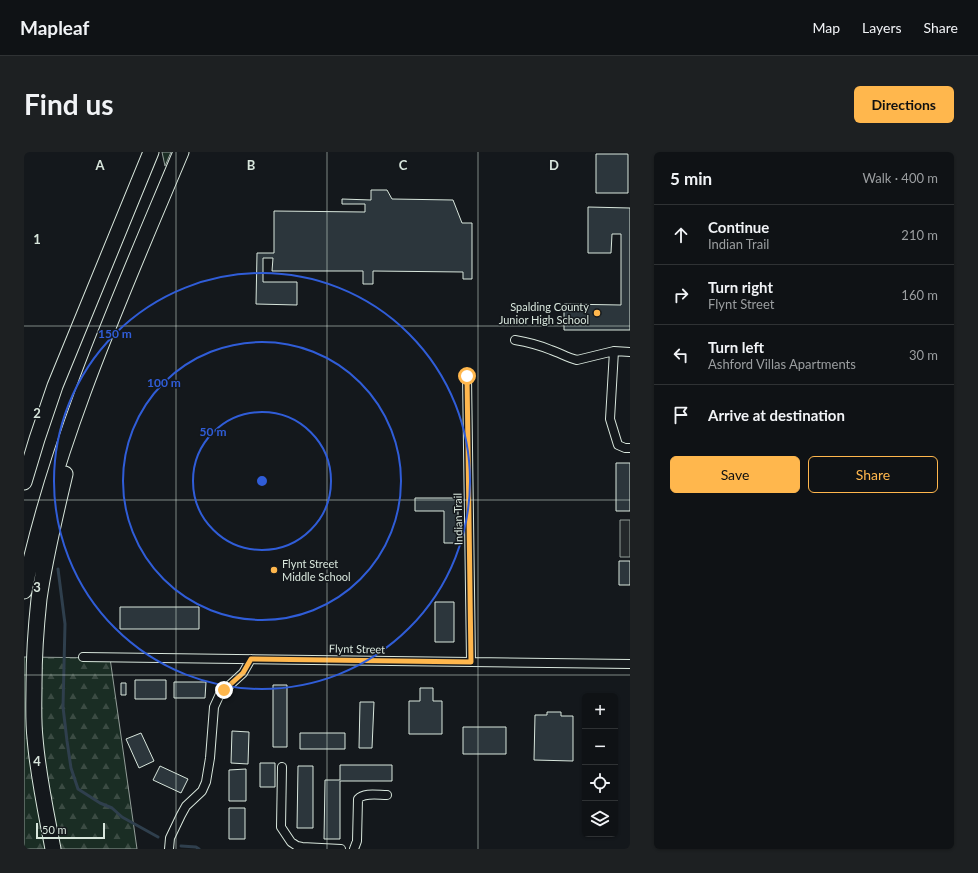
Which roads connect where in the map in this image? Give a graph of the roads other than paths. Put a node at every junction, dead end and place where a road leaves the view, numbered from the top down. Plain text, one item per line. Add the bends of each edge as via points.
1 (151, 152) edge
2 (181, 152) edge
3 (514, 340) dead end
4 (614, 351) junction
5 (630, 352) edge
6 (467, 376) dead end
7 (78, 405) junction
8 (37, 439) junction
9 (630, 448) edge
10 (24, 464) edge
11 (24, 482) edge
12 (24, 591) edge
13 (83, 657) dead end
14 (251, 659) junction
15 (471, 662) junction
16 (630, 664) edge
17 (282, 767) dead end
18 (388, 795) dead end
19 (53, 849) edge
20 (169, 849) edge
21 (341, 849) edge
22 (354, 849) edge

1 - 8 highway via 58,379
2 - 7 highway
3 - 4 street via 528,342 577,360
4 - 5 street
4 - 9 street via 610,418 618,444
6 - 15 street, Indian Trail
7 - 12 highway via 56,470
7 - 19 highway via 44,568 36,633 35,738
8 - 10 highway
8 - 11 highway
13 - 14 street, Flynt Street
14 - 15 street, Flynt Street
14 - 20 street via 243,673 220,694 214,707 206,782 202,791 186,806 181,815 170,838
15 - 16 street, Flynt Street
17 - 21 street via 281,827 291,842 302,847
18 - 22 street via 365,795 358,799 357,841

